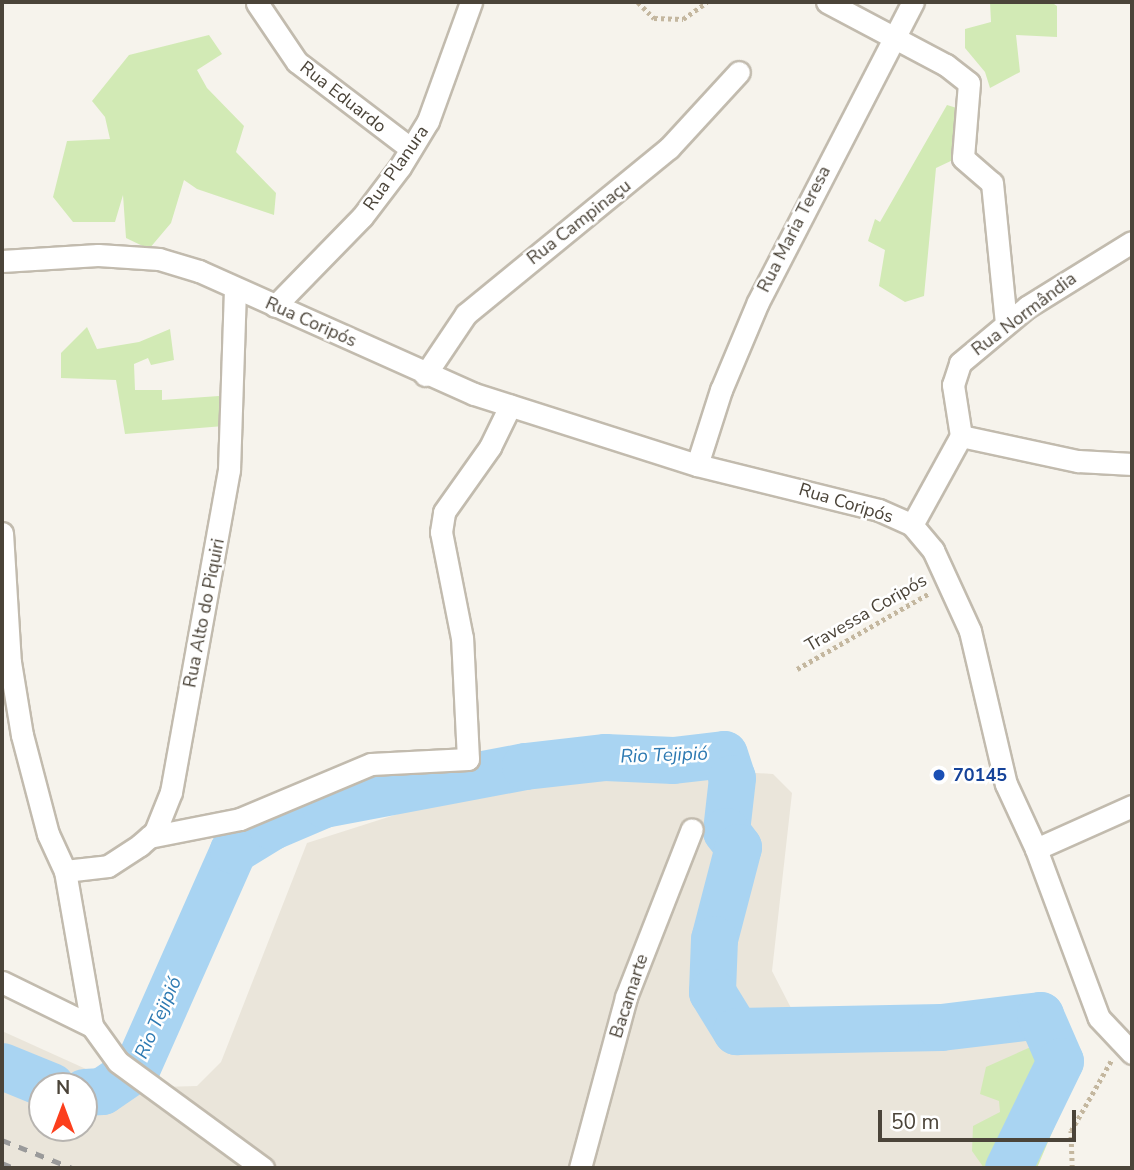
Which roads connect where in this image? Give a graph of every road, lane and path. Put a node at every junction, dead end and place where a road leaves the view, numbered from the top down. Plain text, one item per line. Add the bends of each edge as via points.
1 (471, 2) edge
2 (638, 2) edge
3 (707, 2) edge
4 (827, 2) edge
5 (913, 2) edge
6 (257, 3) edge
7 (893, 35) junction
8 (739, 72) dead end
9 (411, 149) junction
10 (1132, 242) edge
11 (2, 261) edge
12 (235, 289) junction
13 (275, 306) junction
14 (1006, 323) junction
15 (425, 375) junction
16 (510, 406) junction
17 (961, 436) junction
18 (1132, 464) edge
19 (696, 465) junction
20 (912, 525) junction
21 (2, 533) edge
22 (951, 583) junction
23 (797, 669) dead end
24 (1132, 806) edge
25 (692, 829) dead end
26 (149, 837) junction
27 (1036, 849) junction
28 (65, 871) junction
29 (2, 982) edge
30 (92, 1026) junction
31 (1126, 1049) edge
32 (262, 1168) edge
33 (580, 1168) edge
34 (1072, 1168) edge

1 - 9 street, Rua Planura via 448,74
2 - 3 path via 654,18 683,19
4 - 7 street
5 - 7 street, Rua Maria Teresa
6 - 9 street, Rua Eduardo via 296,62
7 - 14 street via 969,83 962,158 992,183
7 - 19 street, Rua Maria Teresa via 758,302 720,390
8 - 15 street, Rua Campinaçu via 669,148 466,314
9 - 13 street, Rua Planura via 362,216
10 - 14 street, Rua Normândia
11 - 12 street, Rua Coripós via 98,255 159,259
12 - 13 street, Rua Coripós
12 - 26 street, Rua Alto do Piquiri via 233,402 222,519 171,792
13 - 15 street, Rua Coripós
14 - 17 street, Rua Normândia via 960,363 956,372 953,385
15 - 16 street, Rua Coripós
16 - 19 street, Rua Coripós
16 - 26 street via 490,447 444,512 441,532 462,638 468,759 370,764 240,819
17 - 18 street via 1068,459
17 - 20 street
19 - 20 street, Rua Coripós via 845,500
20 - 22 street, Rua Coripós
21 - 28 street via 10,662 22,734 48,834
22 - 23 path, Travessa Coripós
22 - 27 street, Rua Coripós via 970,631 1006,784
24 - 27 street
25 - 33 street, Bacamarte via 626,997
26 - 28 street, Rua Alto do Piquiri via 108,866
27 - 31 street, Rua Coripós via 1099,1018
28 - 30 street
29 - 30 street
30 - 32 street via 118,1062
31 - 34 path via 1071,1131

